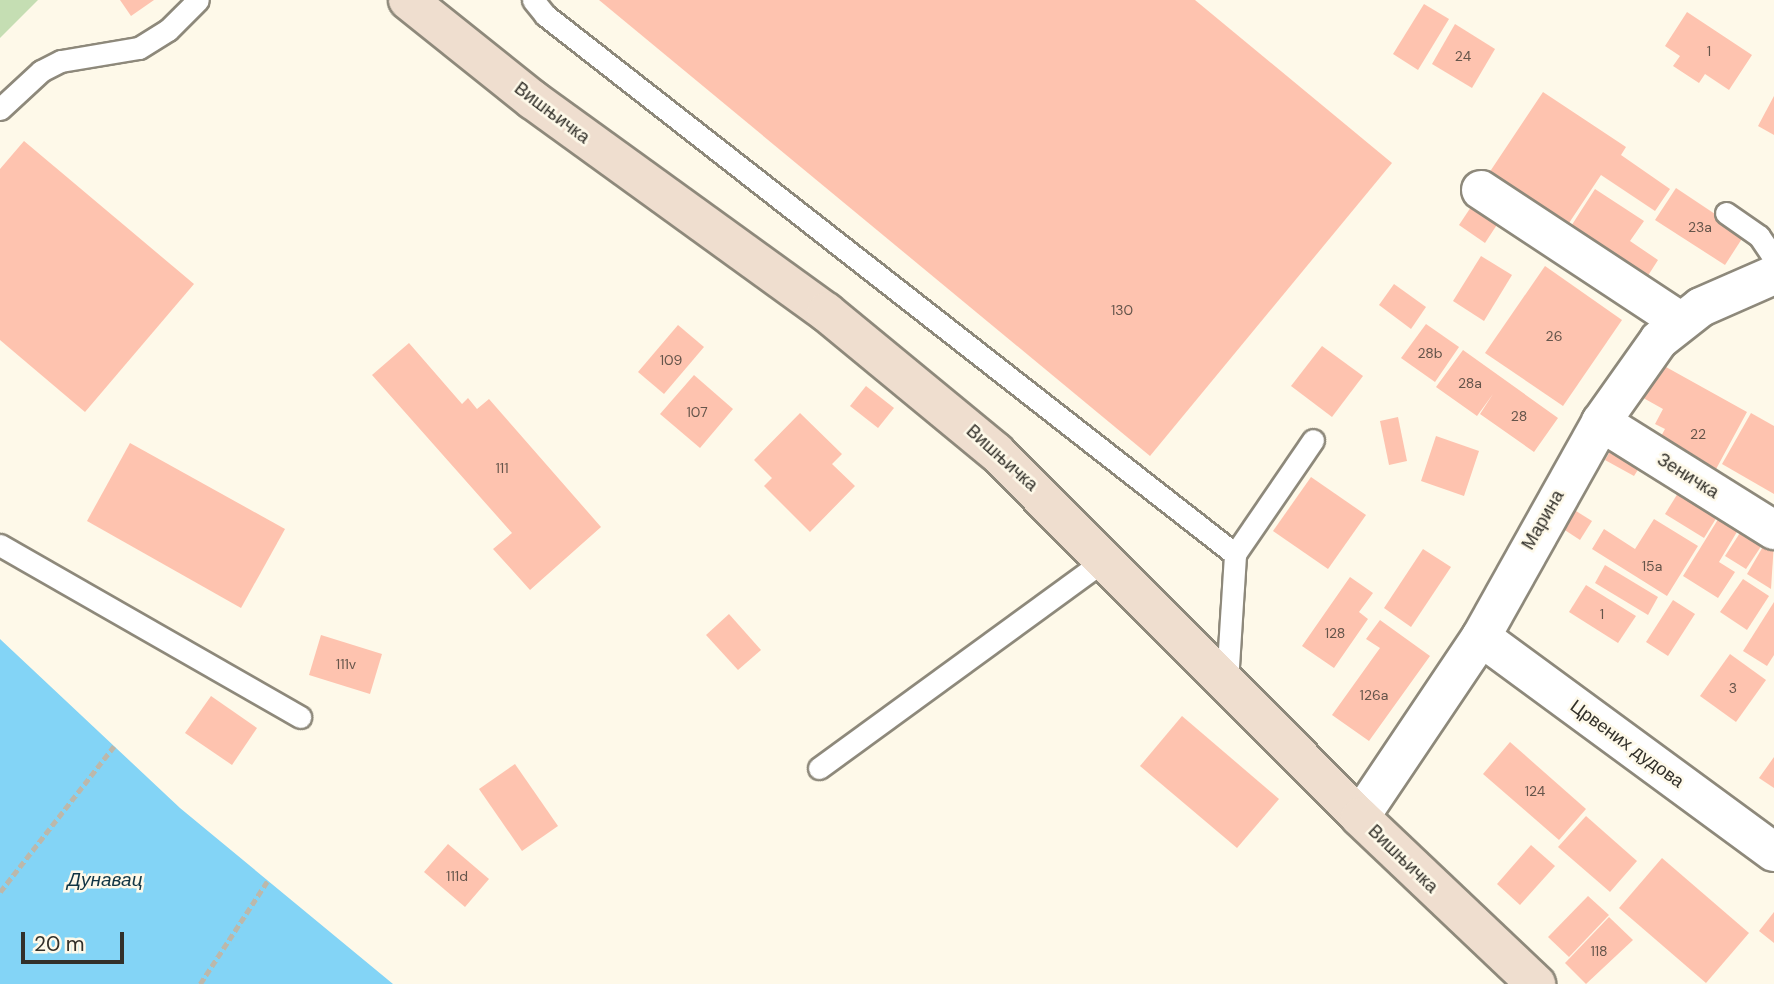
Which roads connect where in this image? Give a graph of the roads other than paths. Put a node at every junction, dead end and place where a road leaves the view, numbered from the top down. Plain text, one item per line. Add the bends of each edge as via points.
1 (198, 0) edge
2 (408, 0) edge
3 (533, 0) edge
4 (0, 109) edge
5 (1481, 190) dead end
6 (1726, 213) dead end
7 (1774, 258) edge
8 (1774, 275) edge
9 (1678, 320) junction
10 (1601, 422) junction
11 (1313, 440) dead end
12 (1774, 530) edge
13 (0, 545) edge
14 (1235, 554) junction
15 (1106, 559) junction
16 (1481, 637) junction
17 (1227, 682) junction
18 (300, 717) dead end
19 (819, 768) dead end
20 (1360, 817) junction
21 (1774, 852) edge
22 (1536, 984) edge

1 - 4 lane via 168,30 139,48 61,61 41,71
2 - 15 street, Вишњичка via 533,100 893,366 1005,460
3 - 14 lane via 555,23
5 - 9 street
6 - 7 lane via 1759,236
8 - 9 street, Марина via 1740,287
9 - 10 street, Марина
10 - 12 street, Зеничка
10 - 16 street, Марина
11 - 14 lane
13 - 18 lane
14 - 17 lane
15 - 17 street, Вишњичка
15 - 19 lane
16 - 20 street, Марина
16 - 21 street, Црвених дудова
17 - 20 street, Вишњичка
20 - 22 street, Вишњичка

